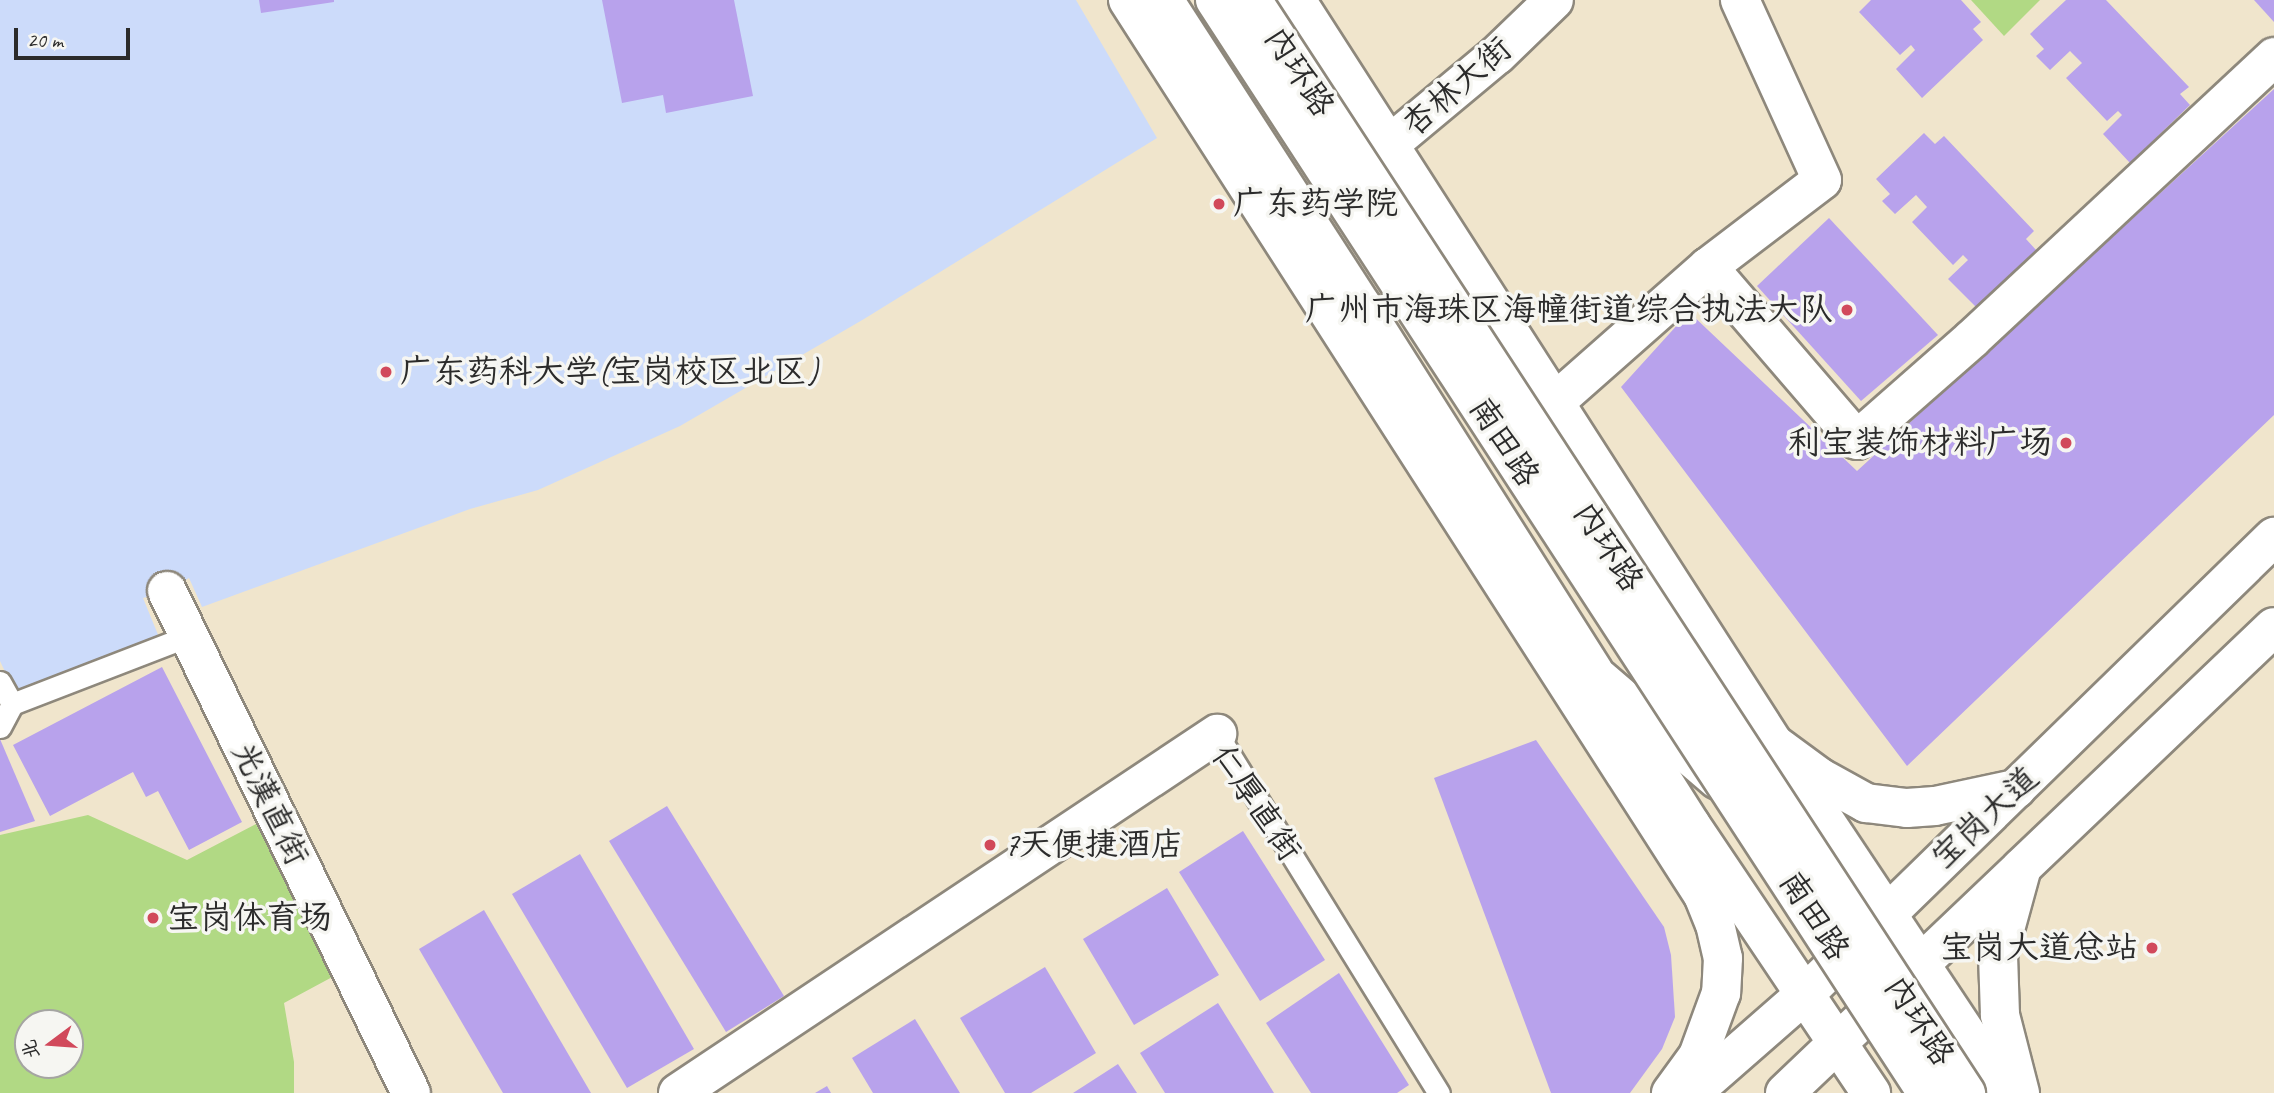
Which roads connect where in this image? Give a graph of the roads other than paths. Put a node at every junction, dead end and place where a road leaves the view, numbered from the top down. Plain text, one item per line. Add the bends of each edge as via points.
1 (1128, 0) edge
2 (1164, 0) edge
3 (1216, 0) edge
4 (1252, 0) edge
5 (1296, 0) edge
6 (1554, 0) edge
7 (1740, 0) edge
8 (2274, 57) edge
9 (1390, 144) junction
10 (1708, 267) junction
11 (1555, 402) junction
12 (2274, 537) edge
13 (167, 591) dead end
14 (2274, 627) edge
15 (188, 636) junction
16 (1600, 679) junction
17 (0, 682) edge
18 (12, 704) junction
19 (0, 727) edge
20 (1217, 734) joint
21 (1774, 744) junction
22 (2018, 788) junction
23 (1733, 793) junction
24 (1668, 841) junction
25 (2023, 863) junction
26 (1886, 913) junction
27 (1842, 958) junction
28 (1920, 964) junction
29 (1805, 994) junction
30 (1875, 1009) junction
31 (1838, 1044) junction
32 (411, 1093) edge
33 (678, 1093) edge
34 (1439, 1093) edge
35 (1671, 1093) edge
36 (1692, 1093) edge
37 (1785, 1093) edge
38 (1871, 1093) edge
39 (1928, 1093) edge
40 (1966, 1093) edge
41 (2006, 1093) edge
42 (2020, 1093) edge

1 - 24 main road
2 - 16 main road
3 - 23 main road, 南田路
3 - 39 main road, 内环路, bridge
4 - 40 main road, 内环路, bridge
5 - 9 main road, 南田路
6 - 9 main road, 杏林大街 via 1497,55
7 - 10 main road via 1822,180
8 - 10 main road via 1857,440
9 - 11 main road, 南田路
10 - 11 main road
11 - 21 main road, 南田路
12 - 22 main road, 宝岗大道
13 - 15 main road, 光漢直街
14 - 25 main road, 宝岗大道
15 - 18 lane
15 - 32 main road, 光漢直街
16 - 23 main road
16 - 24 main road
16 - 29 main road
17 - 18 lane
18 - 19 lane
20 - 33 main road, 仁厚直街
20 - 34 lane, 仁厚直街
21 - 22 main road via 1866,803 1934,806
21 - 26 main road, 南田路
22 - 26 main road, 宝岗大道
23 - 27 main road, 南田路
24 - 35 main road via 1703,895 1716,923 1723,958 1721,993 1710,1029 1698,1056
25 - 28 main road, 宝岗大道
25 - 42 main road via 1998,955 2000,1015
26 - 27 main road, 宝岗大道
26 - 28 main road, 南田路
27 - 29 main road, 宝岗大道
27 - 30 main road, 南田路
28 - 30 main road, 宝岗大道
28 - 41 main road, 南田路
29 - 31 main road
29 - 36 main road, 宝岗大道
30 - 31 main road, 宝岗大道
30 - 39 main road, 南田路
31 - 37 main road, 宝岗大道
31 - 38 main road

